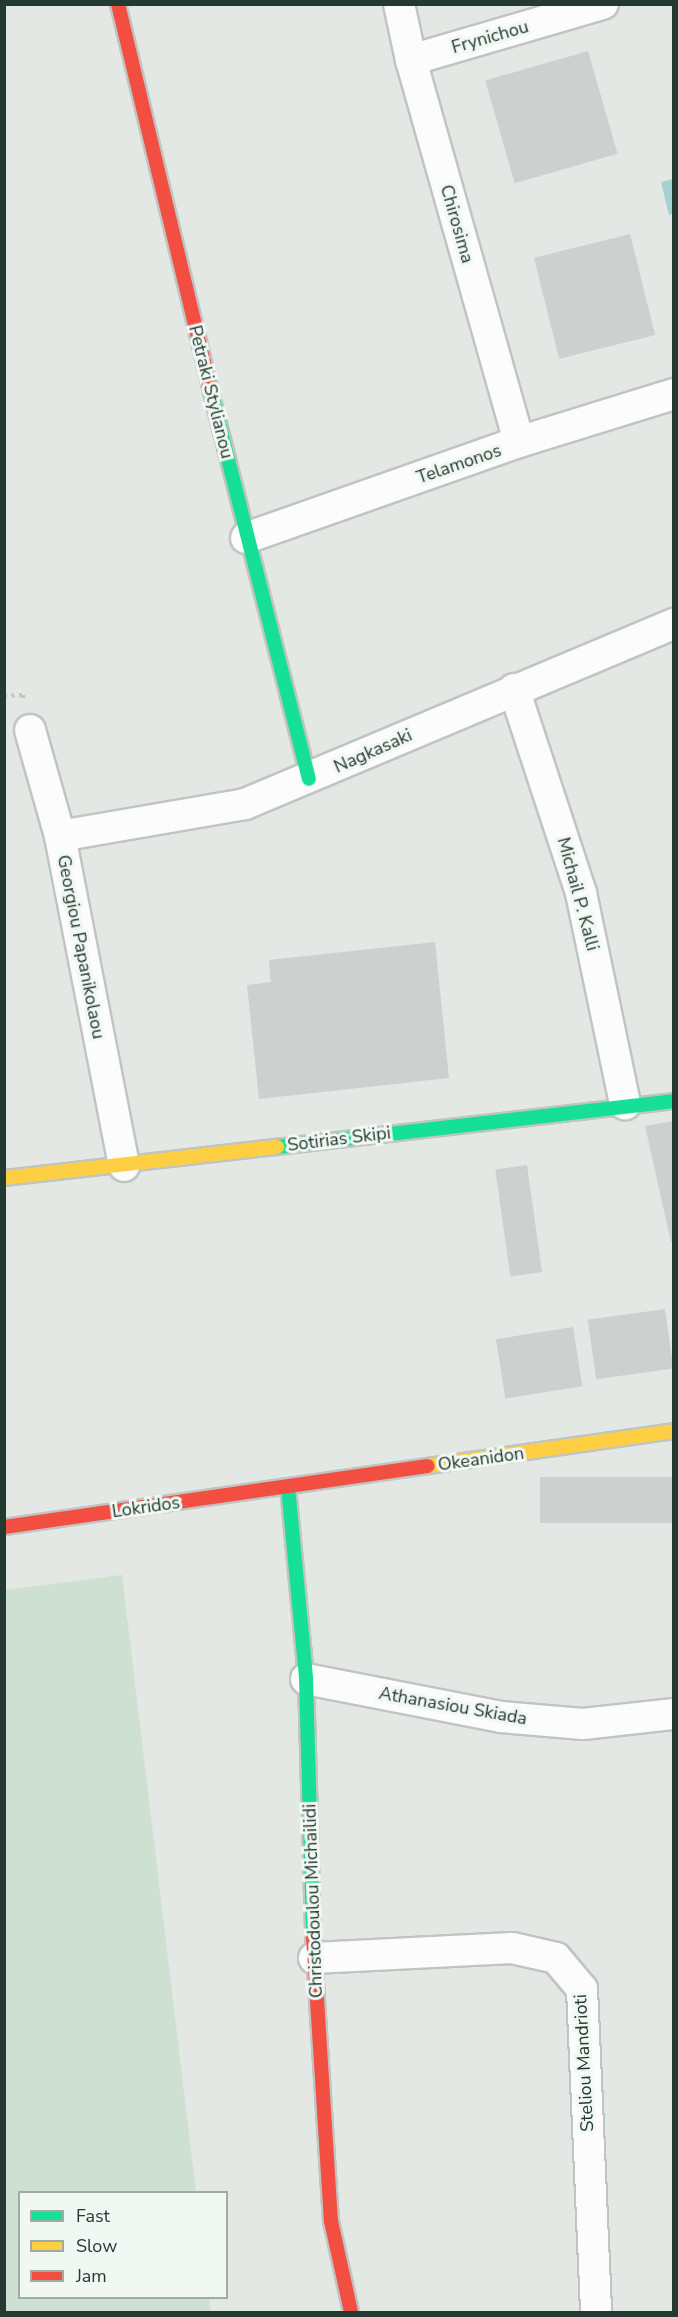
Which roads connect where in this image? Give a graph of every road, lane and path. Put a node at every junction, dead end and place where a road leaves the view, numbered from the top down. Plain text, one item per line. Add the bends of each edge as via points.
1 (118, 4) edge
2 (399, 4) edge
3 (603, 4) edge
4 (411, 60) junction
5 (674, 394) edge
6 (519, 442) junction
7 (246, 538) junction
8 (674, 624) edge
9 (514, 689) junction
10 (30, 730) dead end
11 (309, 779) junction
12 (60, 836) junction
13 (674, 1101) edge
14 (625, 1104) junction
15 (124, 1166) junction
16 (4, 1178) edge
17 (674, 1431) edge
18 (288, 1487) junction
19 (4, 1527) edge
20 (306, 1679) junction
21 (674, 1714) edge
22 (314, 1958) junction
23 (351, 2313) edge
24 (596, 2313) edge

1 - 7 street, Petraki Stylianou
2 - 4 street, Chirosima
3 - 4 street, Frynichou
4 - 6 street, Chirosima
5 - 6 street, Telamonos
6 - 7 street, Telamonos
7 - 11 street, Petraki Stylianou
8 - 9 street, Nagkasaki
9 - 11 street, Nagkasaki
9 - 14 street, Michail P. Kalli via 581,894
10 - 12 street, Georgiou Papanikolaou
11 - 12 street, Nagkasaki via 245,804
12 - 15 street, Georgiou Papanikolaou
13 - 14 street, Sotirias Skipi
14 - 15 street, Sotirias Skipi
15 - 16 street, Sotirias Skipi
17 - 18 street, Okeanidon
18 - 19 street, Lokridos
18 - 20 street, Christodoulou Michailidi
20 - 21 street, Athanasiou Skiada via 501,1717 583,1724
20 - 22 street, Christodoulou Michailidi
22 - 23 street, Christodoulou Michailidi via 331,2221
22 - 24 street, Steliou Mandrioti via 512,1948 556,1958 582,1989

